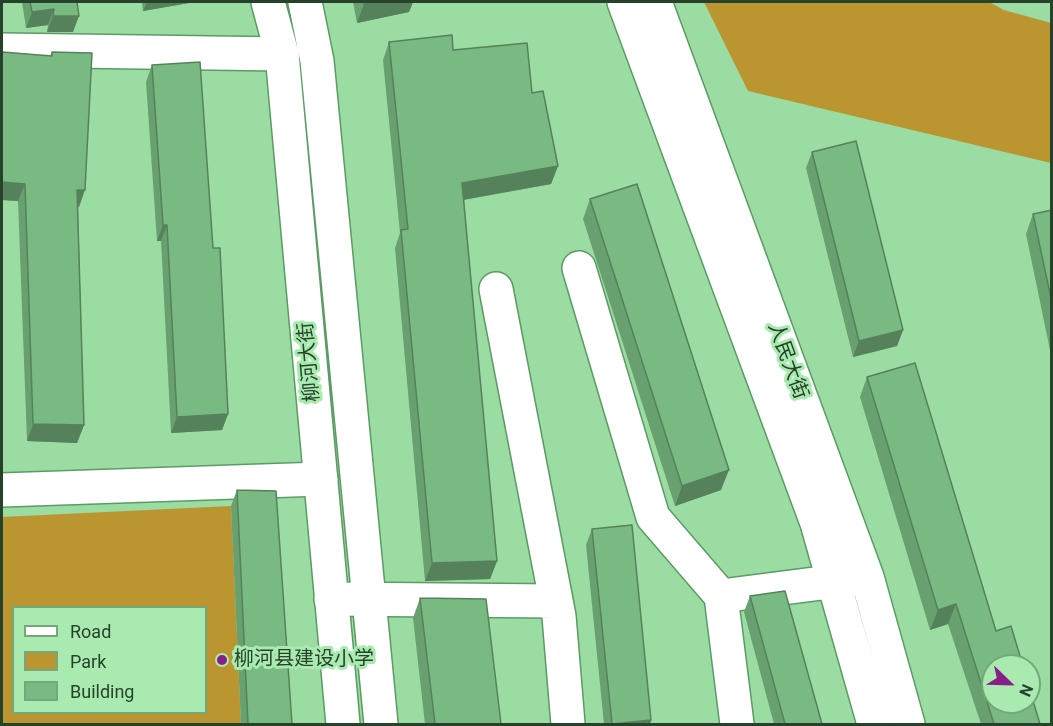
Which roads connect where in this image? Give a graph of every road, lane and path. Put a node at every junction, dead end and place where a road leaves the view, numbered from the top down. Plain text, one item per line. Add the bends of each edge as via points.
1 (268, 2) edge
2 (305, 2) edge
3 (624, 2) edge
4 (655, 2) edge
5 (2, 50) edge
6 (282, 54) junction
7 (579, 268) dead end
8 (496, 289) dead end
9 (321, 479) junction
10 (2, 490) edge
11 (867, 577) junction
12 (833, 582) junction
13 (721, 596) junction
14 (368, 598) junction
15 (331, 599) junction
16 (556, 601) junction
17 (343, 724) edge
18 (381, 724) edge
19 (568, 724) edge
20 (737, 724) edge
21 (874, 724) edge
22 (908, 724) edge

1 - 6 street, 柳河大街
2 - 14 street, 柳河大街 via 317,61
3 - 12 street, 人民大街 via 817,523
4 - 11 street, 人民大街
5 - 6 street
6 - 9 street, 柳河大街
7 - 13 street via 653,517
8 - 16 street
9 - 10 street
9 - 15 street, 柳河大街
11 - 12 street
11 - 22 street, 人民大街
12 - 13 street
12 - 21 street, 人民大街
13 - 20 street
14 - 15 street
14 - 16 street
14 - 18 street, 柳河大街
15 - 17 street, 柳河大街
16 - 19 street

